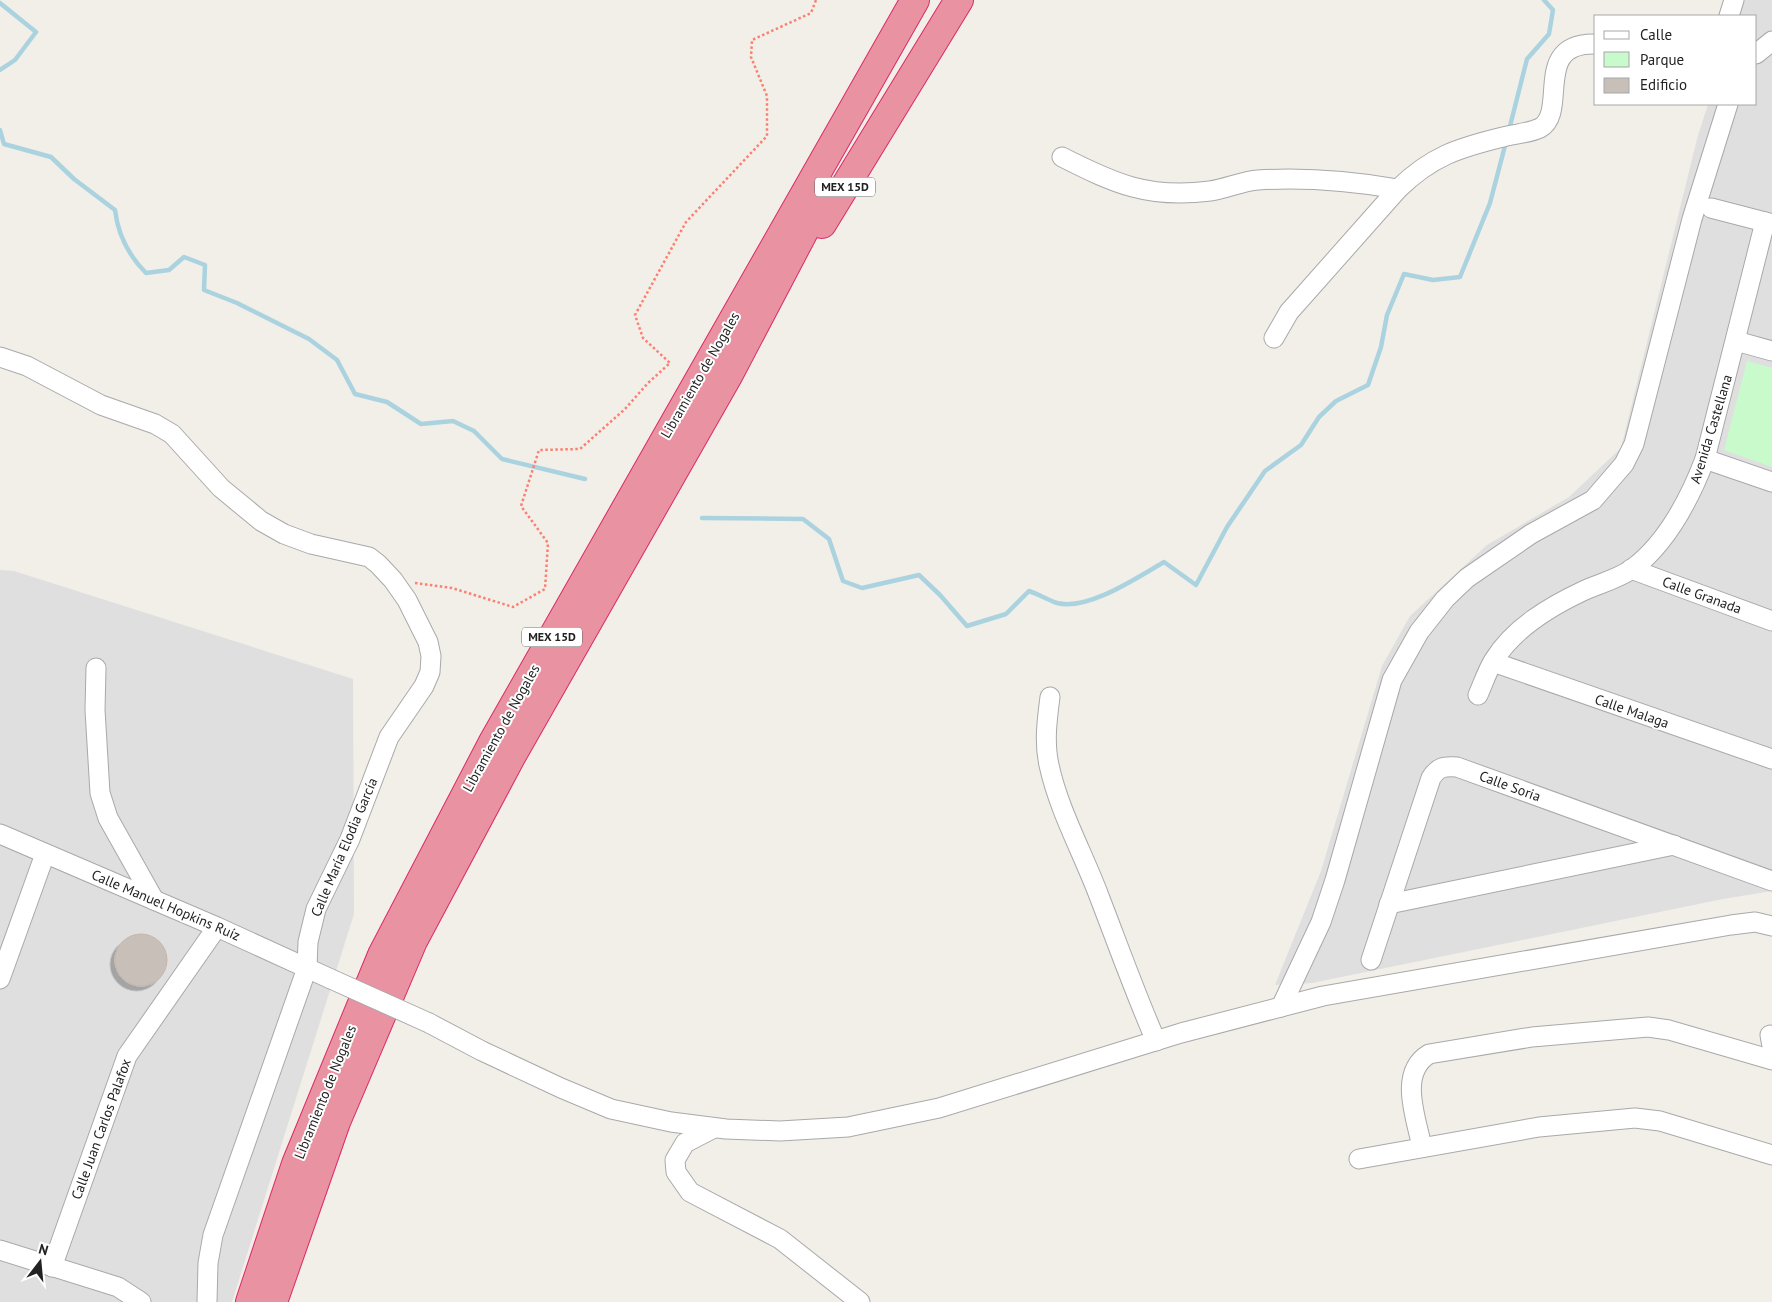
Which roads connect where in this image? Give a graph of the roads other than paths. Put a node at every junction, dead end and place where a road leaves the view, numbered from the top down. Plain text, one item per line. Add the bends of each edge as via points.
1 (914, 0) edge
2 (928, 0) edge
3 (944, 0) edge
4 (959, 0) edge
5 (1734, 0) edge
6 (1729, 15) edge
7 (1772, 41) edge
8 (1594, 44) edge
9 (1757, 53) edge
10 (1728, 105) edge
11 (1062, 157) dead end
12 (1398, 189) junction
13 (1711, 208) dead end
14 (1768, 223) edge
15 (1274, 338) dead end
16 (1736, 341) junction
17 (1772, 351) edge
18 (0, 356) edge
19 (730, 374) junction
20 (1705, 459) junction
21 (1772, 482) edge
22 (1631, 570) junction
23 (1772, 621) edge
24 (1493, 662) junction
25 (96, 668) dead end
26 (1478, 695) dead end
27 (1050, 697) dead end
28 (1772, 759) edge
29 (0, 834) edge
30 (1674, 845) junction
31 (45, 854) junction
32 (1772, 881) edge
33 (154, 900) junction
34 (1389, 904) junction
35 (1772, 926) edge
36 (217, 927) junction
37 (1371, 960) dead end
38 (307, 968) junction
39 (0, 980) edge
40 (1281, 1007) junction
41 (1156, 1041) junction
42 (1772, 1060) edge
43 (714, 1128) junction
44 (1422, 1148) junction
45 (1772, 1155) edge
46 (1359, 1158) dead end
47 (0, 1250) edge
48 (52, 1266) junction
49 (141, 1302) edge
50 (207, 1302) edge
51 (250, 1302) edge
52 (273, 1302) edge
53 (860, 1302) edge

1 - 51 highway, Libramiento de Nogales / MEX 15D via 493,742 386,946 296,1164
2 - 19 highway, Libramiento de Nogales / MEX 15D
3 - 19 highway, MEX 15D
4 - 19 highway, MEX 15D
5 - 6 street
7 - 9 street
8 - 12 street via 1581,44 1560,59 1553,82 1551,114 1541,128 1466,146 1418,170
10 - 40 street via 1692,219 1634,444 1624,464 1593,500 1531,534 1467,578 1419,632 1392,680 1324,914
11 - 12 street via 1111,182 1146,191 1184,195 1255,180 1299,178 1343,180
12 - 15 street via 1289,312
13 - 14 street
14 - 16 street, Avenida Castellana
16 - 17 street
16 - 20 street, Avenida Castellana
18 - 38 street, Calle María Elodia García via 27,366 101,405 155,424 172,434 221,488 261,521 284,534 311,544 368,557 392,580 428,642 430,672 389,737 350,839 316,909 308,942
19 - 52 highway, Libramiento de Nogales / MEX 15D via 512,755 414,941 336,1122
20 - 21 street
20 - 22 street, Avenida Castellana via 1681,513
22 - 23 street, Calle Granada
22 - 24 street, Avenida Castellana via 1573,596 1531,621 1508,640
24 - 26 street, Avenida Castellana
24 - 28 street, Calle Malaga
25 - 33 street via 100,793 108,818
27 - 41 street via 1046,730 1049,764 1059,798
29 - 31 street, Calle Manuel Hopkins Ruíz
30 - 32 street, Calle Soria
30 - 34 street
30 - 34 street, Calle Soria via 1457,767 1446,766 1431,778
31 - 33 street, Calle Manuel Hopkins Ruíz
31 - 39 street
33 - 36 street, Calle Manuel Hopkins Ruíz
34 - 37 street, Calle Soria
35 - 40 street, Calle Manuel Hopkins Ruíz via 1755,922 1731,925 1323,996
36 - 38 street, Calle Manuel Hopkins Ruíz
36 - 48 street, Calle Juan Carlos Palafox via 127,1056
38 - 43 street, Calle Manuel Hopkins Ruíz, bridge via 499,1060 611,1109
38 - 50 street, Calle María Elodia García via 213,1235
40 - 41 street, Calle Manuel Hopkins Ruíz
41 - 43 street, Calle Manuel Hopkins Ruíz via 939,1108 848,1127 780,1131
42 - 44 street via 1669,1030 1648,1028 1532,1037 1429,1054 1419,1060 1411,1080
43 - 53 street via 685,1143 675,1160 676,1172 690,1192 780,1239
44 - 45 street via 1538,1127 1635,1118 1660,1121
44 - 46 street
47 - 48 street
48 - 49 street via 118,1287

